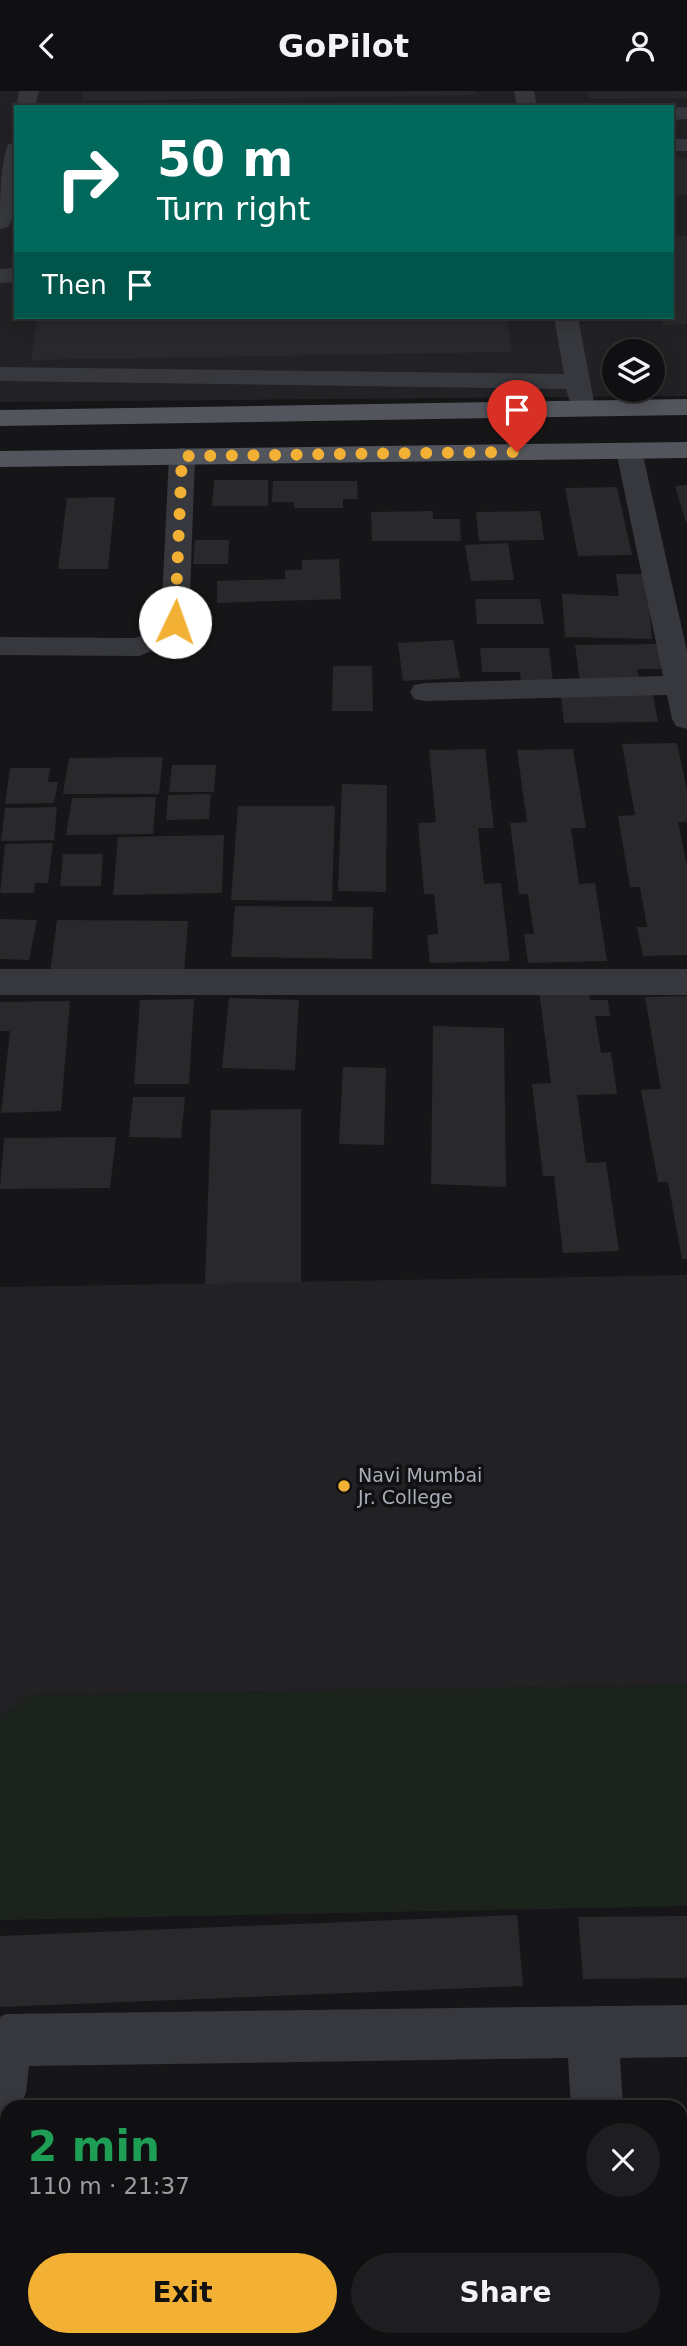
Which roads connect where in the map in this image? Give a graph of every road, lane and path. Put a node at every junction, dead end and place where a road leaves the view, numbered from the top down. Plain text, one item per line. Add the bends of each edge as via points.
1 (14, 160) edge
2 (0, 222) edge
3 (566, 319) edge
4 (0, 374) edge
5 (578, 382) junction
6 (687, 407) edge
7 (583, 409) junction
8 (0, 418) edge
9 (687, 450) edge
10 (629, 451) junction
11 (182, 456) junction
12 (0, 459) edge
13 (0, 646) edge
14 (680, 685) junction
15 (425, 692) dead end
16 (687, 719) edge
17 (0, 982) edge
18 (687, 982) edge
19 (687, 2031) edge
20 (592, 2033) junction
21 (0, 2094) edge
22 (597, 2100) edge

1 - 2 street
3 - 5 street
4 - 5 street
5 - 7 street
6 - 7 main road
7 - 8 main road
9 - 10 main road
10 - 11 main road
10 - 14 street
11 - 12 main road
11 - 13 street via 175,622 164,636 139,647
14 - 15 street
14 - 16 street
17 - 18 street
19 - 20 street
20 - 21 street via 6,2041
20 - 22 street

